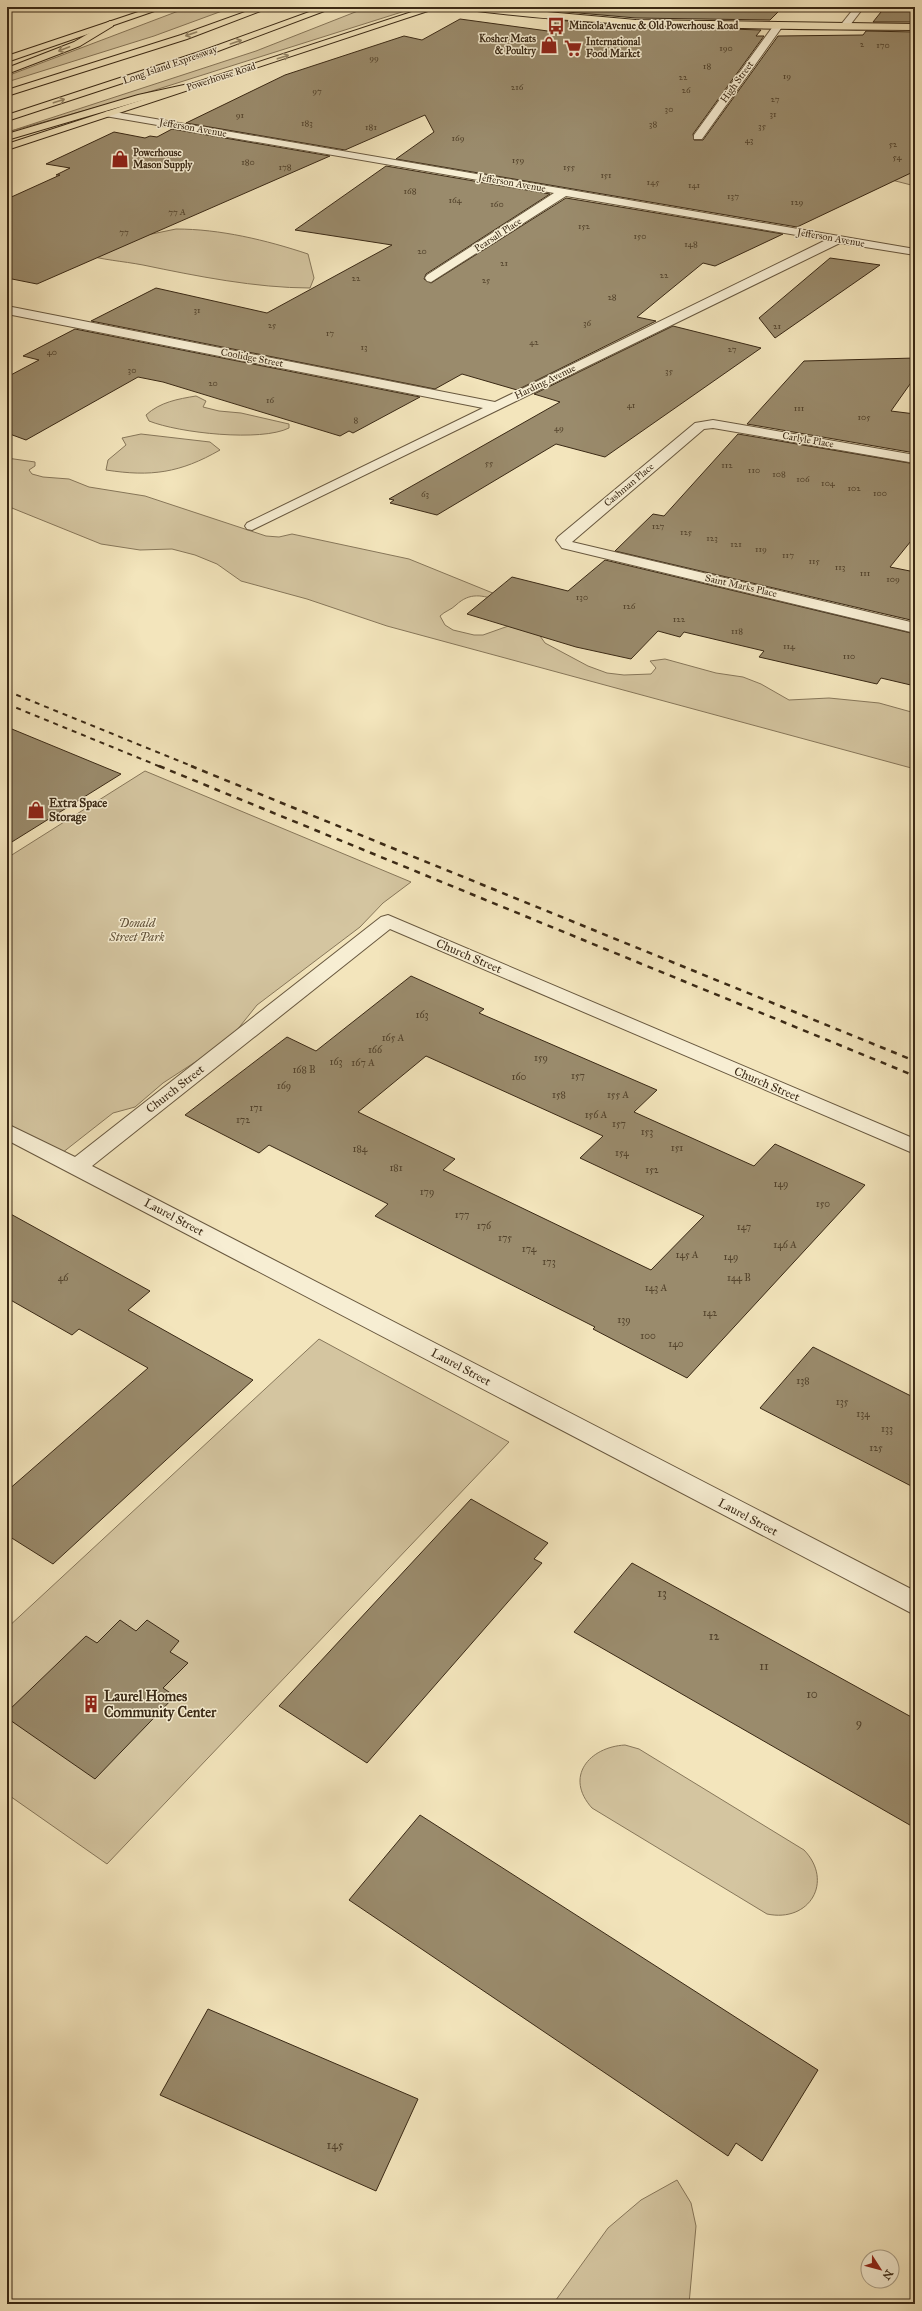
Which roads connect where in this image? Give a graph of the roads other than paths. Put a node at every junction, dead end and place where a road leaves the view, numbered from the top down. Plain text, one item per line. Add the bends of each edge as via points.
1 (162, 7) edge
2 (267, 7) edge
3 (330, 7) edge
4 (436, 7) edge
5 (469, 7) edge
6 (860, 7) edge
7 (110, 24) junction
8 (777, 27) junction
9 (844, 27) junction
10 (915, 27) edge
11 (7, 59) edge
12 (7, 71) edge
13 (193, 86) junction
14 (7, 93) edge
15 (109, 114) junction
16 (7, 118) edge
17 (7, 137) edge
18 (698, 137) dead end
19 (7, 147) edge
20 (564, 192) junction
21 (838, 238) junction
22 (915, 252) edge
23 (431, 278) dead end
24 (7, 310) edge
25 (496, 406) junction
26 (700, 426) joint
27 (915, 459) edge
28 (252, 526) dead end
29 (567, 545) joint
30 (915, 628) edge
31 (7, 1131) edge
32 (915, 1147) edge
33 (77, 1167) junction
34 (915, 1604) edge

1 - 7 main road
2 -> 14 main road, Long Island Expressway
16 -> 3 main road, Long Island Expressway via 202,54
13 -> 4 main road, Powerhouse Road
5 - 8 main road via 606,22
6 - 9 street
7 - 11 main road
7 -> 12 main road via 77,44
8 - 9 main road
8 - 18 street, High Street
9 - 10 main road
13 - 15 main road, Powerhouse Road
13 - 17 main road via 141,97
15 - 19 main road, Powerhouse Road
15 - 20 street, Jefferson Avenue
20 - 21 street, Jefferson Avenue
20 - 23 street, Pearsall Place
21 - 22 street, Jefferson Avenue
21 - 25 street, Harding Avenue
24 - 25 street, Coolidge Street
25 - 28 street, Harding Avenue
26 - 27 street, Carlyle Place via 713,424
26 - 29 street, Cashman Place via 563,540
29 - 30 street, Saint Marks Place
31 - 33 street, Laurel Street
32 - 33 street, Church Street via 388,921
33 - 34 street, Laurel Street

